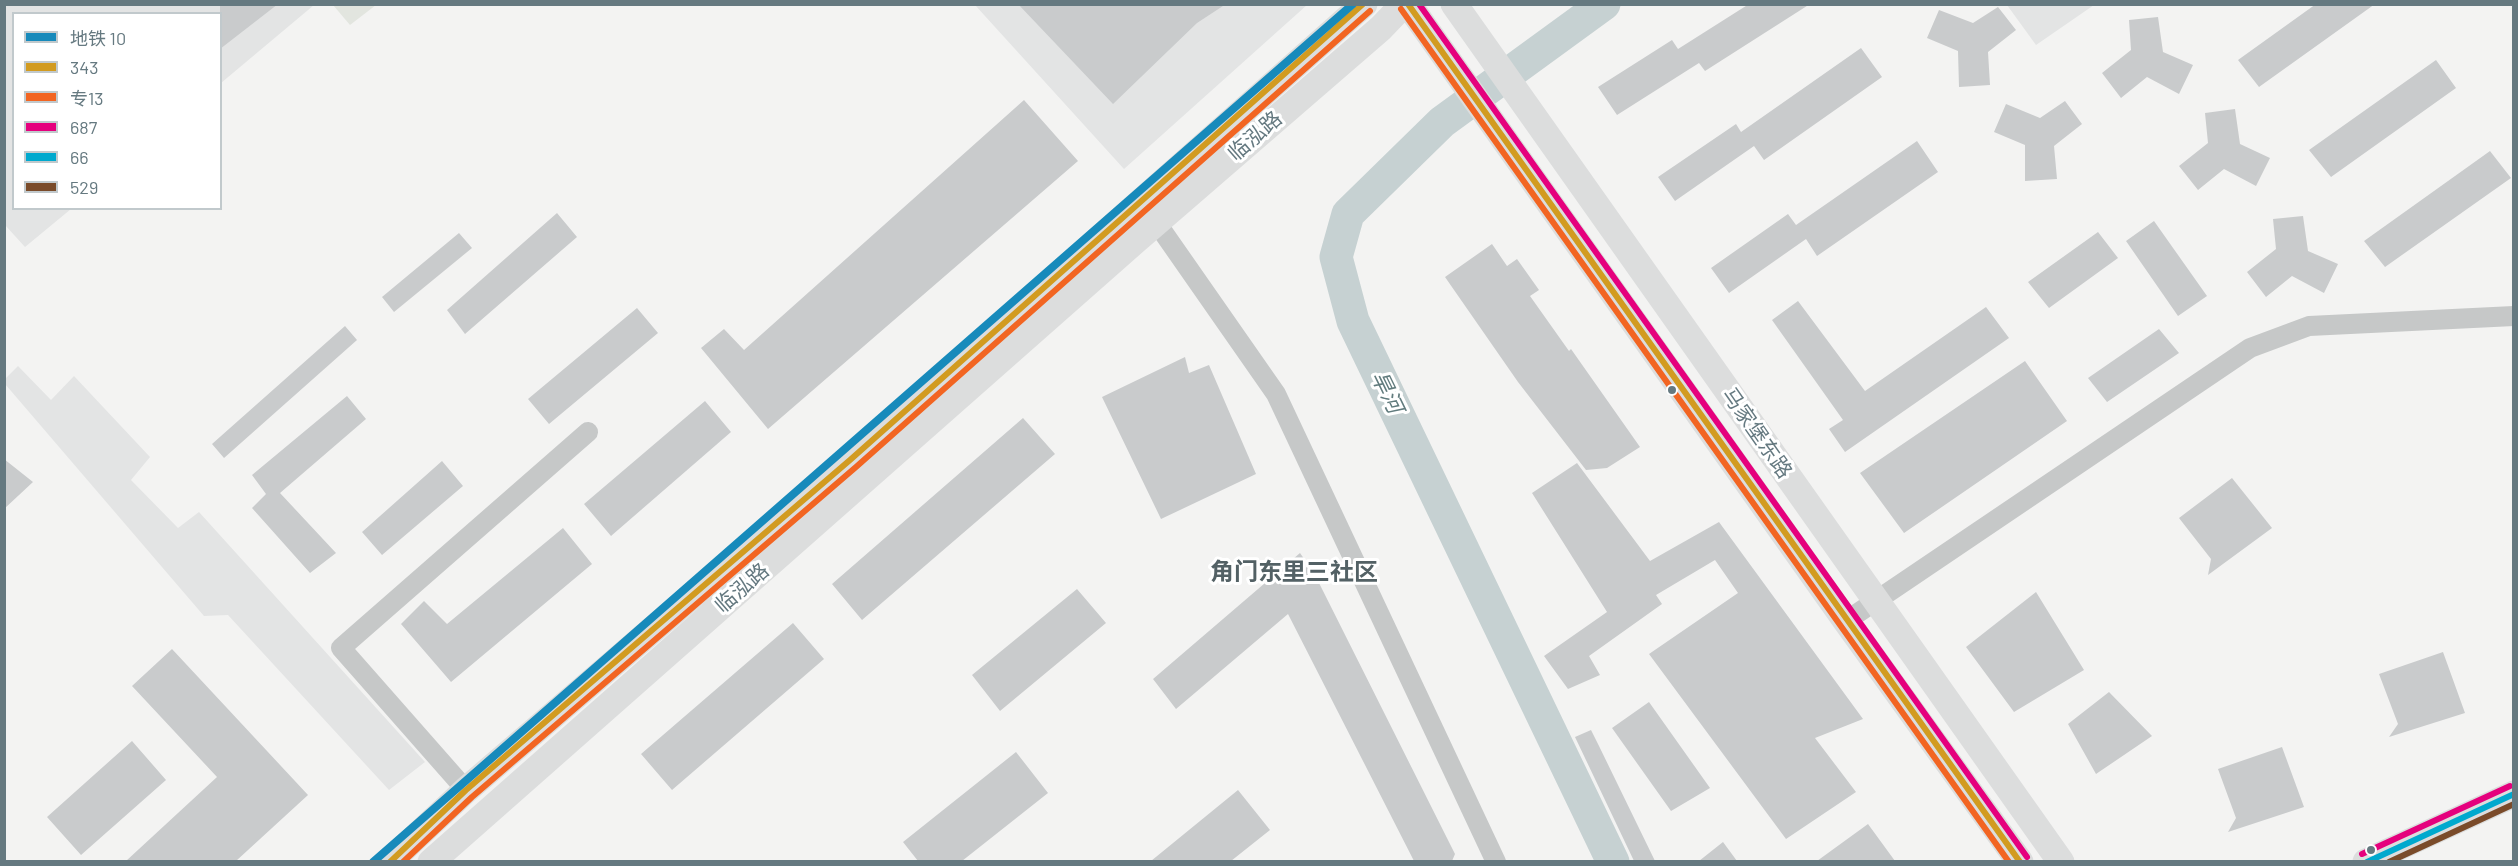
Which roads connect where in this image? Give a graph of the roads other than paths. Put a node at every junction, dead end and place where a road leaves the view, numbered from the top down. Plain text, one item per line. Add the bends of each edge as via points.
1 (1364, 4) edge
2 (1406, 4) edge
3 (1460, 14) edge
4 (1156, 222) junction
5 (2514, 316) edge
6 (588, 432) dead end
7 (1875, 601) junction
8 (1846, 621) junction
9 (466, 790) junction
10 (2514, 794) edge
11 (440, 859) edge
12 (389, 861) edge
13 (1496, 861) edge
14 (2020, 861) edge
15 (2061, 861) edge
16 (2366, 861) edge

1 - 9 main road, 临泓路 via 850,460
2 - 4 main road, 临泓路
2 - 8 main road, 马家堡东路
3 - 7 main road, 马家堡东路
4 - 11 main road, 临泓路
4 - 13 street via 1276,394
5 - 7 street via 2309,326 2250,348
6 - 9 street via 341,648
7 - 8 street
7 - 15 main road, 马家堡东路
8 - 14 main road, 马家堡东路
9 - 12 main road, 临泓路
10 - 16 main road

